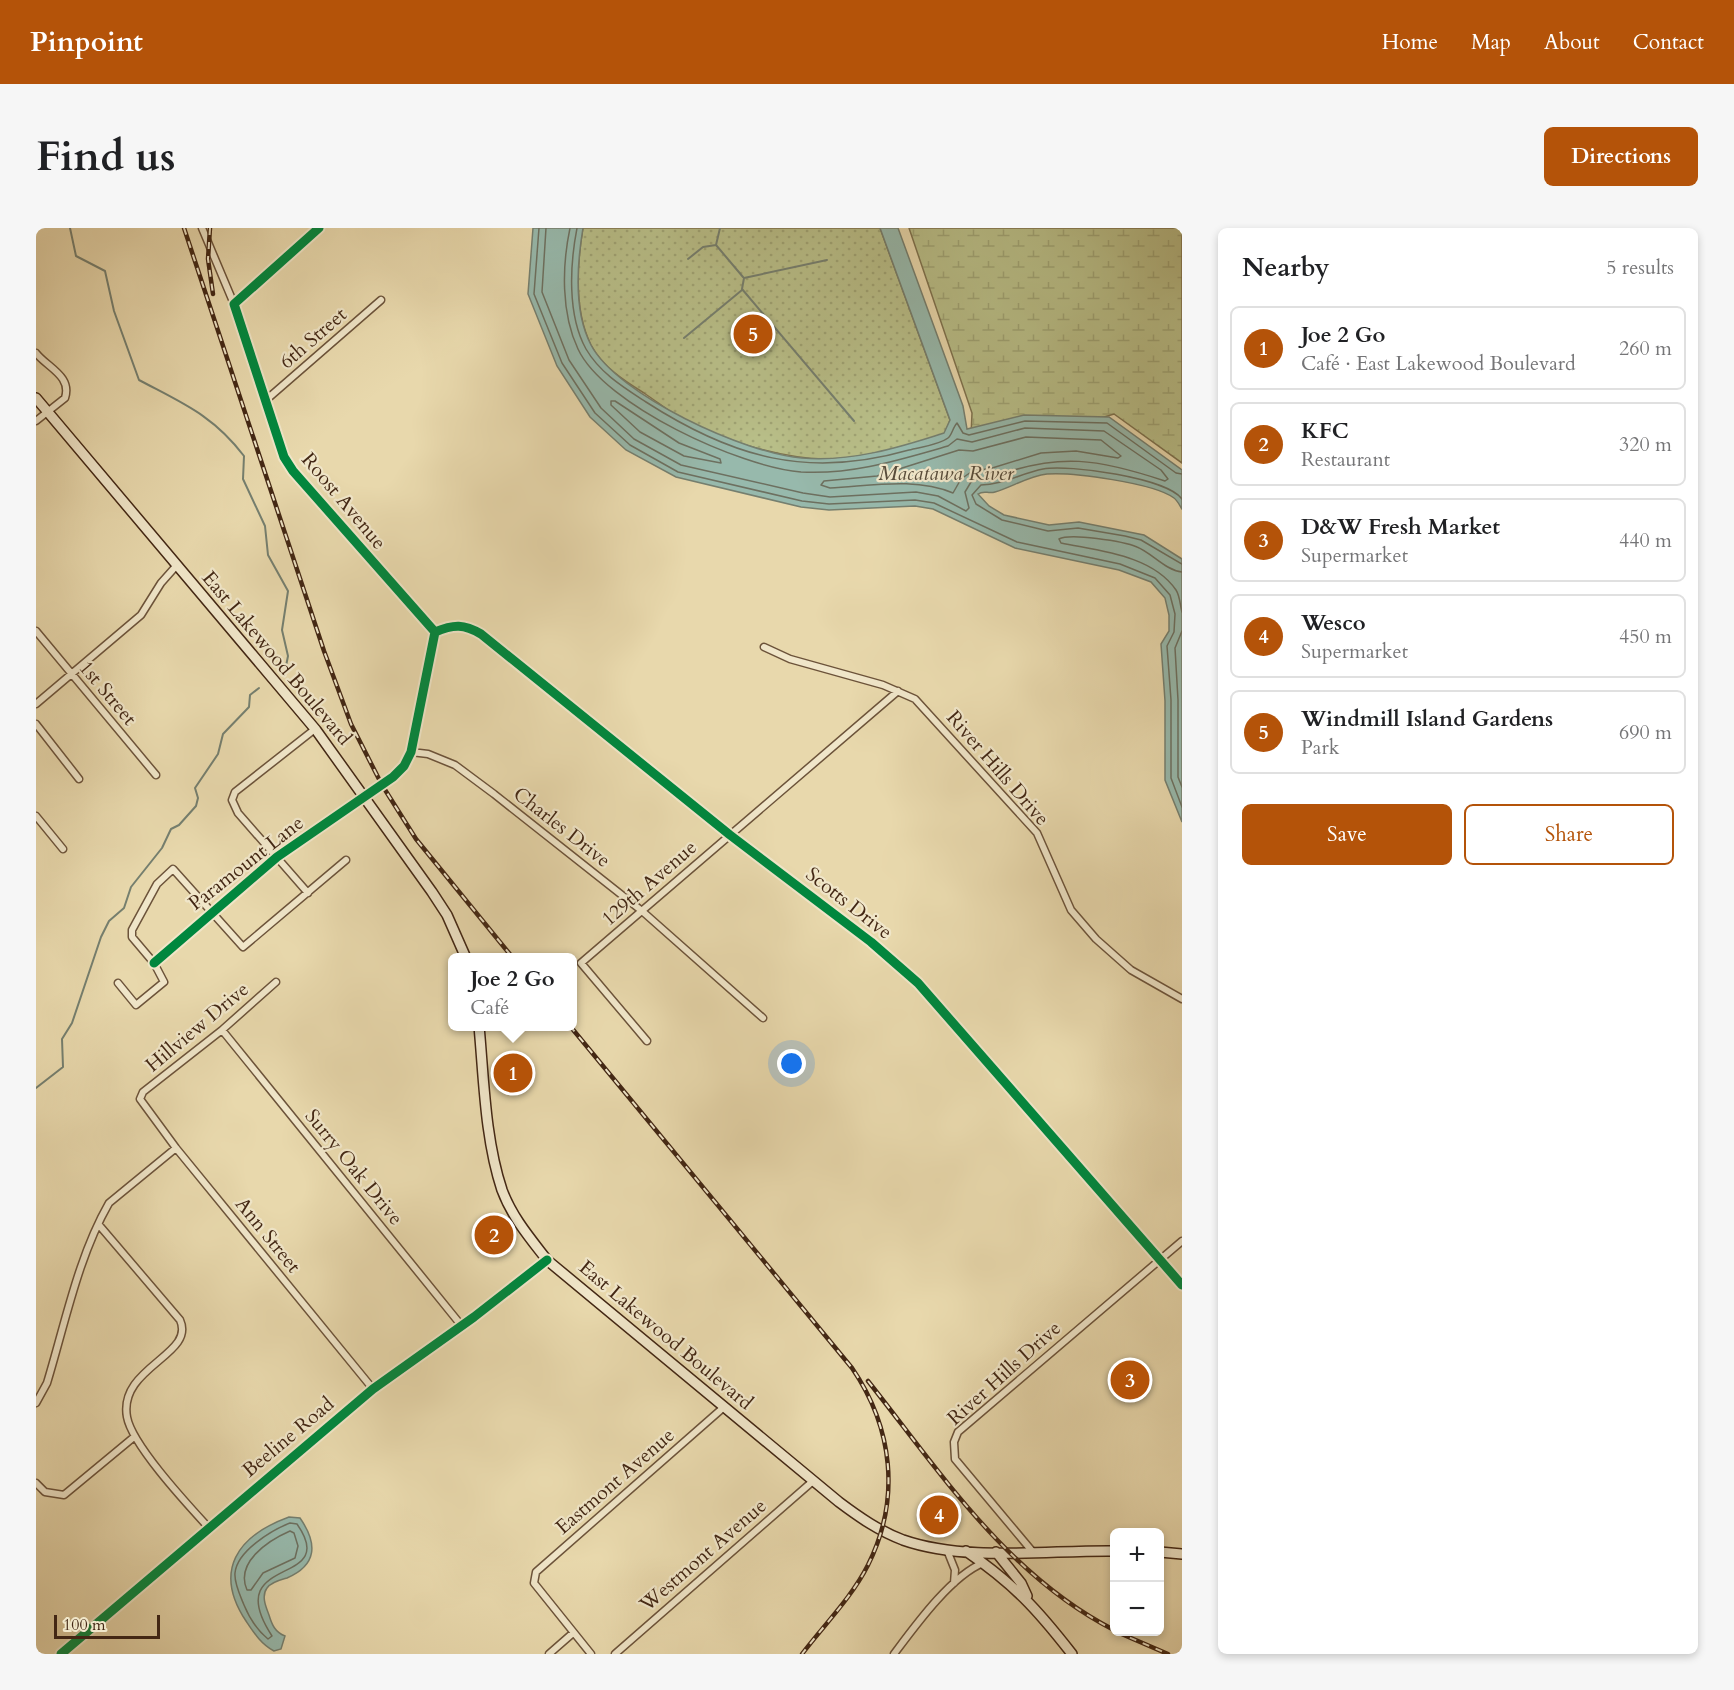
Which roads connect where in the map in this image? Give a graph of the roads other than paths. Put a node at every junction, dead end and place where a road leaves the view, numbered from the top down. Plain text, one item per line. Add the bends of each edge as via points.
1 (202, 228) edge
2 (319, 228) edge
3 (381, 300) dead end
4 (234, 304) junction
5 (36, 353) edge
6 (36, 398) edge
7 (266, 400) junction
8 (48, 412) junction
9 (36, 421) edge
10 (177, 565) junction
11 (36, 631) edge
12 (435, 632) junction
13 (764, 647) dead end
14 (71, 674) junction
15 (898, 691) junction
16 (36, 704) edge
17 (36, 724) edge
18 (315, 729) junction
19 (411, 752) junction
20 (156, 775) dead end
21 (79, 779) dead end
22 (365, 796) junction
23 (36, 816) edge
24 (730, 834) junction
25 (63, 849) dead end
26 (277, 857) junction
27 (346, 860) dead end
28 (308, 893) junction
29 (642, 910) junction
30 (211, 911) junction
31 (464, 953) edge
32 (154, 963) junction
33 (276, 982) dead end
34 (118, 983) dead end
35 (1182, 999) edge
36 (763, 1018) dead end
37 (222, 1030) junction
38 (480, 1031) edge
39 (647, 1041) dead end
40 (141, 1099) joint
41 (176, 1148) junction
42 (99, 1226) junction
43 (1182, 1241) edge
44 (1160, 1259) junction
45 (547, 1260) junction
46 (1182, 1285) edge
47 (461, 1325) junction
48 (373, 1389) junction
49 (36, 1403) edge
50 (724, 1407) junction
51 (134, 1437) junction
52 (813, 1481) junction
53 (36, 1484) edge
54 (209, 1528) junction
55 (947, 1550) junction
56 (971, 1551) junction
57 (1032, 1551) junction
58 (1110, 1551) edge
59 (996, 1552) junction
60 (1164, 1552) edge
61 (1182, 1554) edge
62 (983, 1563) junction
63 (954, 1583) junction
64 (1029, 1600) junction
65 (573, 1633) junction
66 (61, 1654) edge
67 (549, 1654) edge
68 (591, 1654) edge
69 (615, 1654) edge
70 (894, 1654) edge
71 (1072, 1654) edge

1 - 4 street, Roost Avenue
2 - 4 street
3 - 7 street, 6th Street
4 - 7 street, Roost Avenue
5 - 8 street via 67,385 65,398
6 - 8 main road, East Lakewood Boulevard
7 - 12 street, Roost Avenue via 284,457 293,471
8 - 9 street
8 - 10 main road, East Lakewood Boulevard
10 - 14 street via 141,615
10 - 18 main road, East Lakewood Boulevard
11 - 14 street, 1st Street
12 - 19 street
12 - 24 street, Scotts Drive via 465,625 481,634
13 - 15 street, River Hills Drive
14 - 16 street
14 - 20 street, 1st Street
15 - 24 street, 129th Avenue
15 - 35 street, River Hills Drive via 921,705 1022,815 1036,833 1071,910 1096,939 1131,970
17 - 21 street
18 - 22 main road, East Lakewood Boulevard
18 - 26 street via 235,792 232,800 233,808
19 - 22 street via 393,777
19 - 29 street, Charles Drive via 455,765
22 - 26 street, Paramount Lane
22 - 31 main road, East Lakewood Boulevard via 447,915
23 - 25 street
24 - 29 street, 129th Avenue
24 - 44 street, Scotts Drive via 918,983
26 - 28 street
26 - 30 street, Paramount Lane
27 - 28 street
28 - 30 street via 243,947
29 - 36 street, Charles Drive
29 - 39 street, 129th Avenue via 581,963
30 - 32 street, Paramount Lane
30 - 32 street via 173,869 157,884 132,930 132,937
32 - 34 street via 164,982 136,1005
33 - 37 street, Hillview Drive
37 - 40 street, Hillview Drive via 143,1092
37 - 47 street, Surry Oak Drive
38 - 45 main road, East Lakewood Boulevard via 494,1156 502,1191 519,1225
40 - 41 street, Ann Street
41 - 42 street via 109,1203
41 - 48 street, Ann Street
42 - 49 street via 89,1245 47,1383
42 - 51 street via 184,1329 182,1340 128,1393 127,1418
43 - 44 street, River Hills Drive
44 - 46 street, Scotts Drive
44 - 57 street, River Hills Drive via 958,1432 955,1459
45 - 47 street, Beeline Road
45 - 50 main road, East Lakewood Boulevard
47 - 48 street, Beeline Road
48 - 54 street, Beeline Road
50 - 52 main road, East Lakewood Boulevard
50 - 65 street, Eastmont Avenue via 537,1572 534,1583
51 - 53 street via 64,1495 45,1492
51 - 54 street
52 - 55 main road, East Lakewood Boulevard via 882,1531 915,1544
52 - 69 street, Westmont Avenue
54 - 66 street, Beeline Road
55 - 56 main road, East Lakewood Boulevard
55 - 63 street via 955,1570
56 - 59 main road, East Lakewood Boulevard
56 - 62 main road
57 - 58 main road, East Lakewood Boulevard
57 - 59 main road, East Lakewood Boulevard
59 - 64 main road via 1021,1582
60 - 61 main road
62 - 63 street
62 - 64 main road
63 - 70 street
64 - 71 main road
65 - 67 street
65 - 68 street

